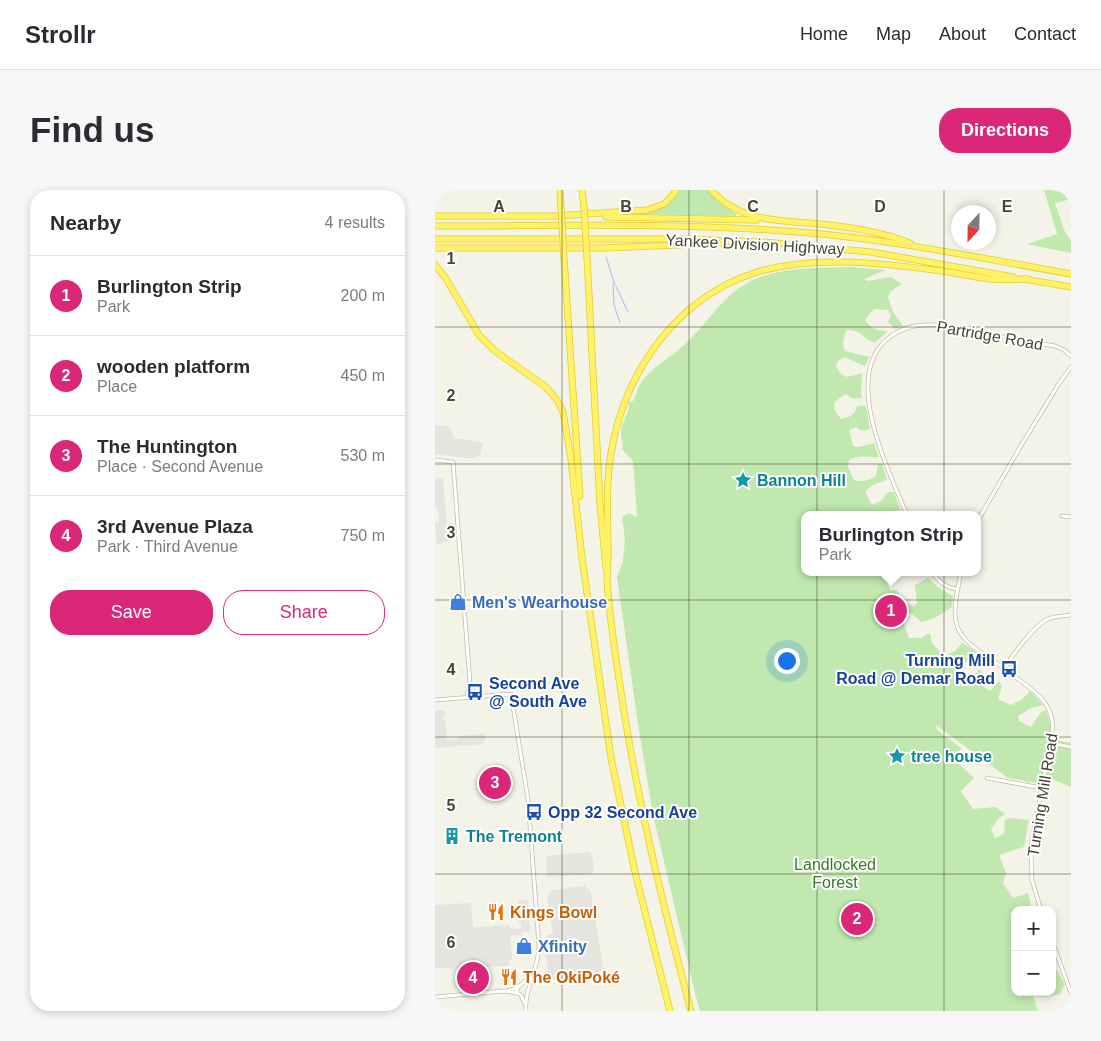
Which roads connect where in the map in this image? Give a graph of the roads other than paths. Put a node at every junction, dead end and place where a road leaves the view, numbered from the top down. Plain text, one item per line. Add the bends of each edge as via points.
1 (559, 190) edge
2 (583, 190) edge
3 (676, 190) edge
4 (711, 190) edge
5 (435, 216) edge
6 (556, 216) junction
7 (768, 220) junction
8 (435, 226) edge
9 (435, 239) edge
10 (752, 241) junction
11 (921, 247) junction
12 (435, 248) edge
13 (435, 265) edge
14 (1071, 274) edge
15 (1028, 279) junction
16 (1071, 287) edge
17 (1071, 356) edge
18 (1071, 367) edge
19 (435, 460) edge
20 (905, 511) edge
21 (981, 515) edge
22 (1062, 516) dead end
23 (1071, 517) edge
24 (585, 571) junction
25 (607, 576) junction
26 (935, 576) edge
27 (960, 576) edge
28 (958, 589) junction
29 (1071, 615) edge
30 (1005, 669) junction
31 (467, 698) junction
32 (435, 700) edge
33 (1050, 743) junction
34 (1071, 747) edge
35 (987, 778) dead end
36 (1041, 788) junction
37 (1040, 906) edge
38 (1056, 951) edge
39 (533, 975) junction
40 (521, 984) junction
41 (517, 988) junction
42 (527, 988) junction
43 (504, 992) junction
44 (517, 993) junction
45 (1071, 993) edge
46 (527, 994) junction
47 (521, 996) junction
48 (435, 997) edge
49 (525, 1004) junction
50 (526, 1011) edge
51 (670, 1011) edge
52 (691, 1011) edge

1 - 24 highway, bridge
2 - 25 highway, bridge via 599,504
3 - 6 highway via 666,202 651,209
4 - 7 highway via 737,211
5 - 6 highway
6 - 7 highway
7 - 11 highway via 894,236
8 - 11 highway, Yankee Division Highway via 748,228
9 - 10 highway, Yankee Division Highway
10 - 12 highway via 622,248
10 - 15 highway, Yankee Division Highway via 871,252
11 - 14 highway
13 - 24 highway via 481,338 546,386 560,406 570,448
15 - 16 highway, Yankee Division Highway
15 - 25 highway via 991,279 888,265 807,263 751,274 699,302 677,320 653,348 638,372 621,412 607,480
17 - 20 street, Partridge Road via 1055,346 937,325 907,327 885,341 871,362 868,394 881,449
18 - 21 street
19 - 31 street via 453,462 470,683
22 - 23 street
24 - 51 highway via 616,787
25 - 52 highway via 619,677 638,791
26 - 28 street via 941,583
27 - 28 street, Turning Mill Road
28 - 30 street, Turning Mill Road via 956,617 960,631 973,647
29 - 30 street via 1041,623 1014,653
30 - 33 street, Turning Mill Road via 1046,703 1053,720
31 - 32 street
31 - 39 street via 511,694 530,821 539,946
33 - 34 street
33 - 36 street, Turning Mill Road
35 - 36 street
36 - 37 street, Turning Mill Road via 1030,856 1032,880
38 - 45 street
39 - 40 street
39 - 42 street
40 - 41 street
40 - 42 street
41 - 43 street
41 - 44 street
42 - 46 street
43 - 44 street
43 - 48 street
44 - 47 street
46 - 47 street
46 - 49 street
47 - 49 street
49 - 50 street

